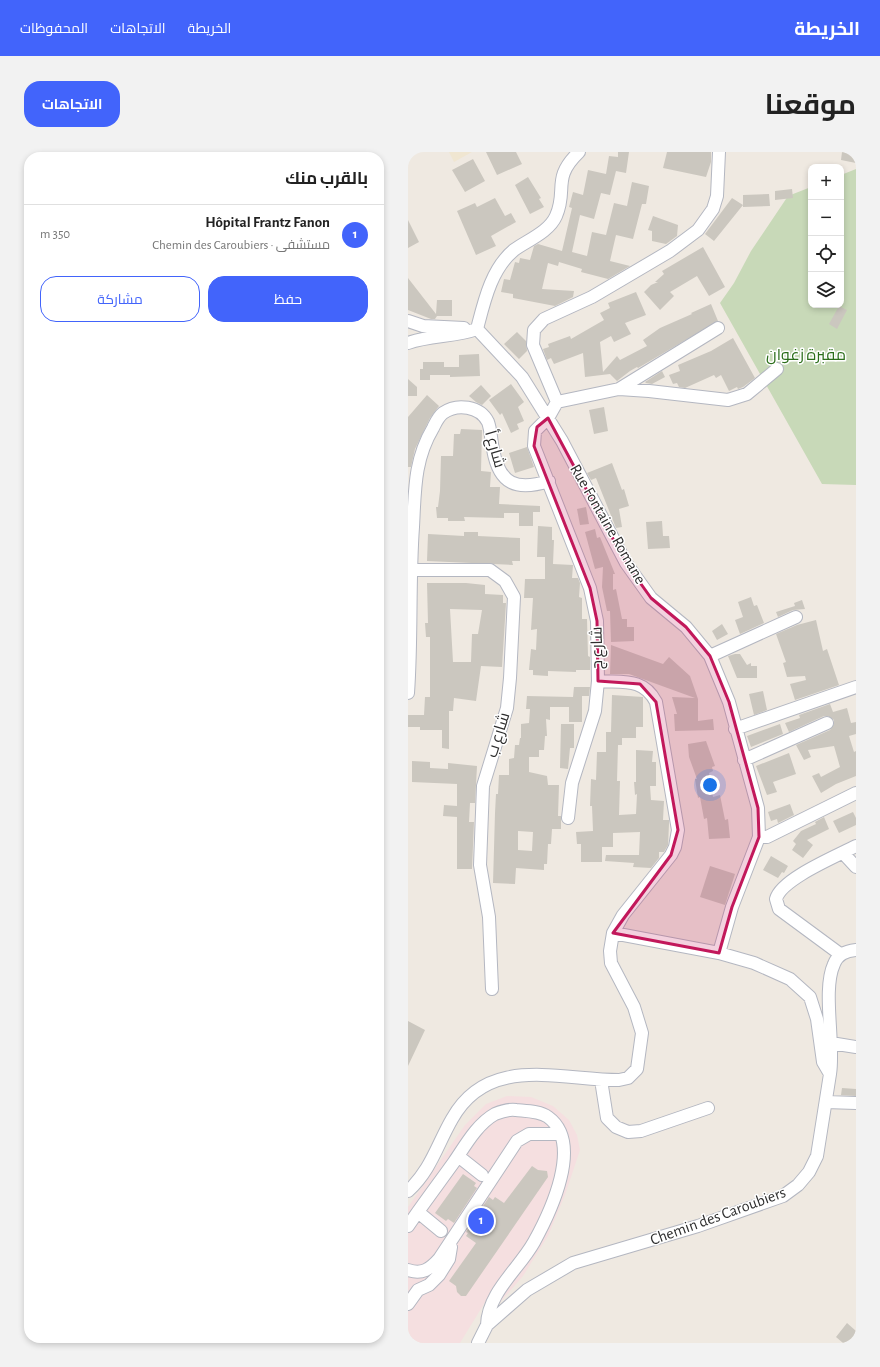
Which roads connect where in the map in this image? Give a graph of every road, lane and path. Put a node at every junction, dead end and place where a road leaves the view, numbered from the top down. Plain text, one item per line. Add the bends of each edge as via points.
1 (579, 152) edge
2 (719, 152) edge
3 (408, 321) edge
4 (718, 328) dead end
5 (477, 329) junction
6 (408, 343) edge
7 (777, 369) dead end
8 (619, 389) junction
9 (557, 402) junction
10 (548, 418) junction
11 (549, 481) junction
12 (410, 570) junction
13 (796, 616) dead end
14 (710, 656) junction
15 (598, 681) junction
16 (856, 687) edge
17 (408, 693) edge
18 (827, 723) dead end
19 (736, 729) junction
20 (744, 760) junction
21 (856, 793) edge
22 (568, 818) dead end
23 (759, 837) junction
24 (856, 846) edge
25 (842, 853) junction
26 (856, 867) edge
27 (613, 934) junction
28 (856, 950) edge
29 (719, 953) junction
30 (840, 954) junction
31 (492, 989) dead end
32 (831, 1043) junction
33 (856, 1047) edge
34 (830, 1074) junction
35 (601, 1080) junction
36 (826, 1102) junction
37 (856, 1103) edge
38 (708, 1108) dead end
39 (561, 1134) junction
40 (458, 1156) junction
41 (482, 1175) dead end
42 (408, 1191) edge
43 (418, 1212) junction
44 (408, 1226) edge
45 (441, 1232) dead end
46 (452, 1242) junction
47 (408, 1270) edge
48 (408, 1304) edge
49 (488, 1325) junction
50 (478, 1343) edge

1 - 5 street via 563,173 556,216 546,229 513,251 502,263 492,280
2 - 9 street via 717,196 713,209 698,230 670,251 592,297 536,326 532,335 533,345
3 - 5 street via 423,326
4 - 8 street
5 - 6 street via 465,334
5 - 10 street, Rue Fontaine Romane via 522,377
7 - 8 street via 747,394 728,400 649,390
8 - 9 street
9 - 10 street, شارع ج
10 - 11 street, شارع ج via 538,427 533,441
10 - 14 street, Rue Fontaine Romane via 626,563 651,598 686,627
11 - 12 street, شارع أ via 520,486 508,480 499,470 485,418 468,408 448,410 438,418 424,442 418,462
11 - 15 street, شارع ج via 590,588 597,621
12 - 17 street, شارع أ via 411,650
12 - 31 street, شارع ب via 490,570 505,581 514,597 506,708 483,786 480,865 489,918
13 - 14 street
14 - 19 street, Rue Fontaine Romane via 729,702
15 - 22 street, شارع ج via 595,711 572,783
15 - 27 street via 640,684 647,688 654,698 678,830 671,855 623,916
16 - 19 street
18 - 20 street
19 - 20 street, Rue Fontaine Romane
20 - 23 street, Rue Fontaine Romane via 758,808
21 - 23 street via 767,837
23 - 29 street, Rue Fontaine Romane via 732,907
24 - 25 street
25 - 26 street
25 - 30 street via 797,877 780,890 776,899 779,909
27 - 29 street
27 - 35 street via 611,963 634,1007 642,1033 640,1060 628,1078
28 - 30 street
29 - 34 street via 754,963 790,979 810,998 818,1019 823,1062
30 - 32 street, Chemin des Caroubiers via 829,977
32 - 33 street
32 - 34 street, Chemin des Caroubiers
34 - 36 street, Chemin des Caroubiers
35 - 38 street via 607,1118 616,1127 628,1132 641,1131
35 - 42 street via 523,1074 490,1081 469,1096 452,1118 421,1179
36 - 37 street
36 - 49 street, Chemin des Caroubiers via 817,1156 809,1172 784,1196 698,1226 573,1262 527,1290
39 - 40 street via 547,1116 514,1110 496,1114 485,1122
39 - 46 street via 529,1134 518,1140
39 - 49 street via 565,1152 561,1178 547,1216 533,1244 492,1302
40 - 41 street
40 - 43 street
43 - 44 street
43 - 45 street
46 - 47 street via 431,1268 422,1272
46 - 48 street via 449,1259 439,1275 429,1285 418,1290
49 - 50 street, Chemin des Caroubiers

